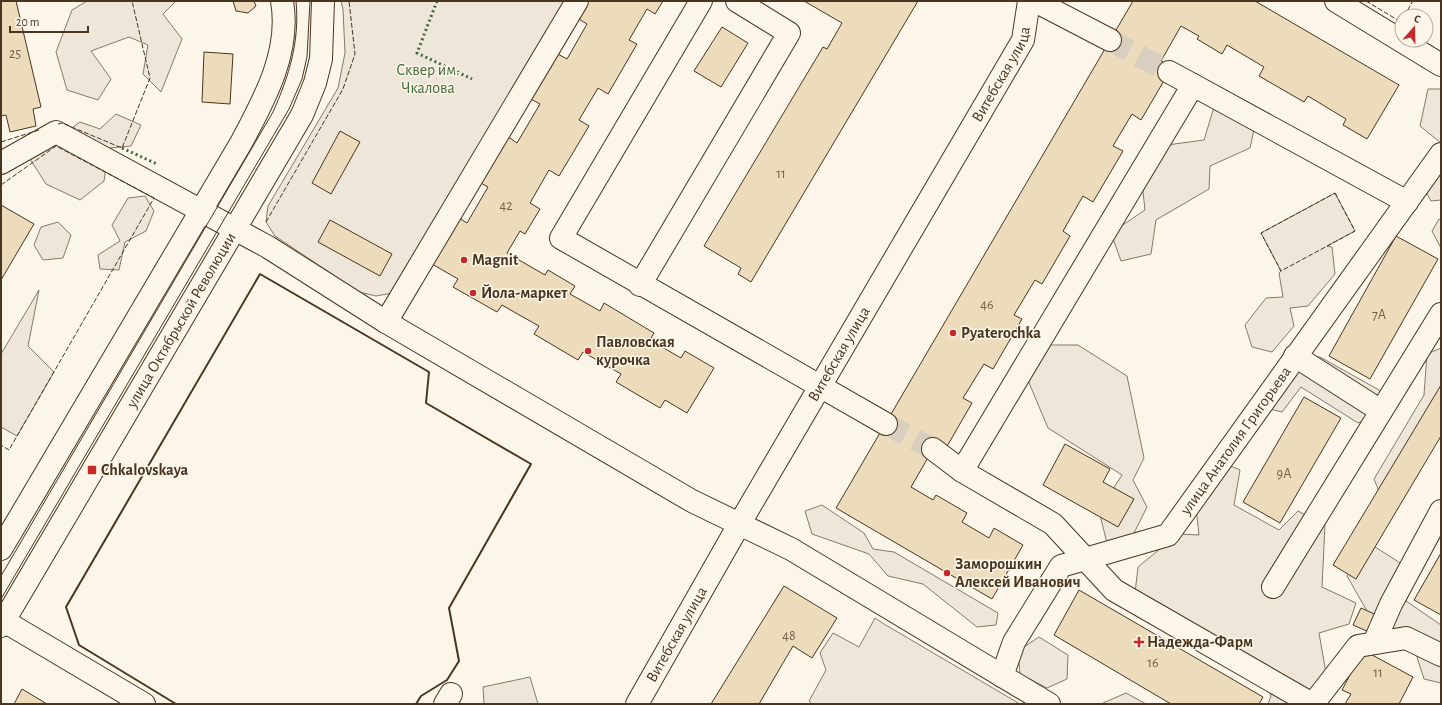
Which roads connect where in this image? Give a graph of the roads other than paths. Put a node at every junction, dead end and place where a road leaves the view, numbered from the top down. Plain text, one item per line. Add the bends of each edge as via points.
1 (282, 1) edge
2 (323, 1) edge
3 (577, 1) edge
4 (701, 1) edge
5 (1029, 1) edge
6 (1035, 1) edge
7 (1336, 1) edge
8 (745, 3) edge
9 (1110, 40) tunnel mouth
10 (1441, 65) edge
11 (1169, 72) tunnel mouth
12 (1193, 85) junction
13 (1441, 154) edge
14 (1, 163) edge
15 (1407, 202) junction
16 (201, 210) junction
17 (235, 229) junction
18 (640, 285) junction
19 (1441, 314) edge
20 (386, 322) junction
21 (1295, 356) junction
22 (821, 387) junction
23 (1381, 411) junction
24 (886, 424) tunnel mouth
25 (933, 449) tunnel mouth
26 (962, 471) junction
27 (1441, 511) edge
28 (740, 523) junction
29 (1, 549) edge
30 (1085, 560) junction
31 (1273, 587) dead end
32 (2, 622) edge
33 (1374, 643) junction
34 (1441, 655) edge
35 (1002, 676) junction
36 (134, 702) edge
37 (637, 704) edge
38 (1049, 704) edge
39 (1312, 704) edge

1 - 16 street via 281,52 272,81 241,143
2 - 17 street, улица Октябрьской Революции via 321,59 315,83 302,115
3 - 20 street
4 - 18 street via 561,238
5 - 22 street, Витебская улица via 1023,40
6 - 9 street
7 - 10 street
8 - 18 street via 789,33
11 - 12 street
12 - 15 street
12 - 26 street
13 - 15 street, улица Анатолия Григорьева
14 - 16 street via 56,132
15 - 21 street, улица Анатолия Григорьева
16 - 17 street
16 - 29 street
17 - 20 street
17 - 32 street, улица Октябрьской Революции
18 - 22 street
19 - 23 street
20 - 28 street via 692,501
21 - 23 street
21 - 30 street, улица Анатолия Григорьева via 1168,535
22 - 24 street
22 - 28 street, Витебская улица
23 - 31 street
25 - 26 street
26 - 30 street via 1052,524
27 - 33 street via 1391,604
28 - 35 street via 791,549
28 - 37 street, Витебская улица
30 - 35 street, улица Анатолия Григорьева via 1061,566 1014,642
30 - 39 street via 1114,590
32 - 36 street
33 - 34 street via 1406,638
33 - 39 street via 1358,646
35 - 38 street

